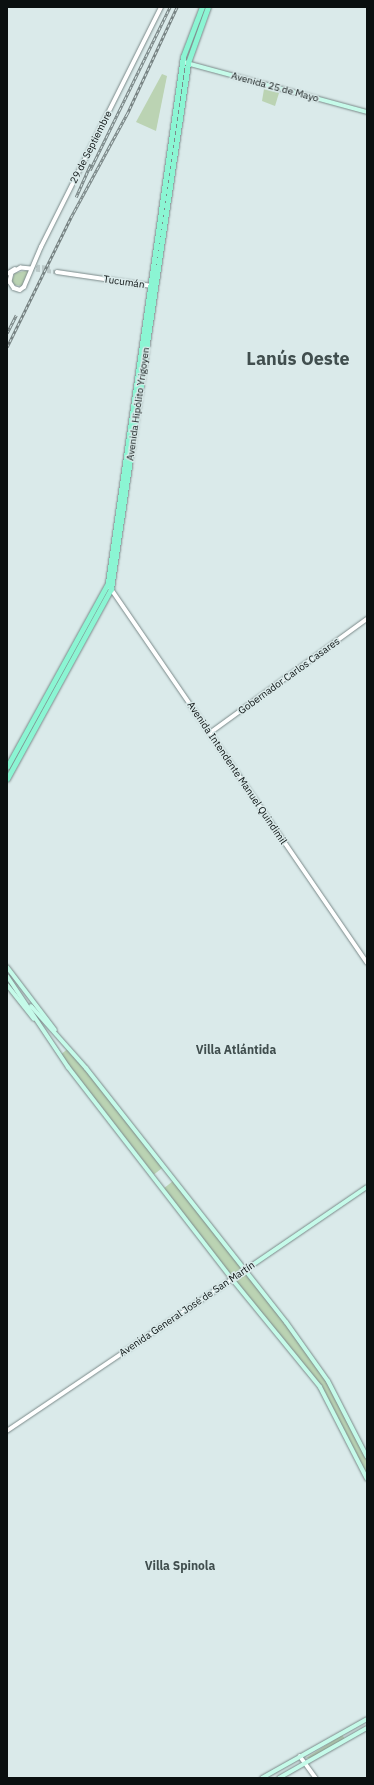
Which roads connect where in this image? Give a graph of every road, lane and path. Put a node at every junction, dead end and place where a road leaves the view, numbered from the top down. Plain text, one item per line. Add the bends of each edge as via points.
1 (161, 7) edge
2 (202, 7) edge
3 (208, 7) edge
4 (185, 63) junction
5 (367, 112) edge
6 (57, 272) tunnel mouth
7 (7, 274) edge
8 (149, 285) junction
9 (156, 286) junction
10 (108, 583) junction
11 (111, 589) junction
12 (367, 619) edge
13 (210, 733) junction
14 (7, 766) edge
15 (7, 778) edge
16 (367, 963) edge
17 (7, 967) edge
18 (7, 976) edge
19 (7, 985) edge
20 (20, 994) junction
21 (44, 1030) junction
22 (60, 1037) junction
23 (367, 1187) edge
24 (244, 1272) junction
25 (232, 1279) junction
26 (7, 1431) edge
27 (367, 1457) edge
28 (367, 1478) edge
29 (367, 1719) edge
30 (367, 1728) edge
31 (300, 1756) junction
32 (305, 1763) junction
33 (262, 1778) edge
34 (279, 1778) edge
35 (316, 1778) edge

1 - 7 street, 29 de Septiembre via 72,184 24,287 20,290 14,288 11,276 18,269 31,267 18,267
2 - 4 main road, Avenida Hipólito Yrigoyen
3 - 4 main road, Avenida Hipólito Yrigoyen
4 - 5 main road, Avenida 25 de Mayo
4 - 8 main road, Avenida Hipólito Yrigoyen
4 - 9 main road, Avenida Hipólito Yrigoyen
6 - 8 street, Tucumán
8 - 9 street, Tucumán
8 - 10 main road, Avenida Hipólito Yrigoyen
9 - 11 main road, Avenida Hipólito Yrigoyen
10 - 11 street, Avenida Intendente Manuel Quindimil
10 - 14 main road, Avenida Hipólito Yrigoyen
11 - 13 street, Avenida Intendente Manuel Quindimil
11 - 15 main road, Avenida Hipólito Yrigoyen
12 - 13 street, Gobernador Carlos Casares
13 - 16 street, Avenida Intendente Manuel Quindimil
17 - 22 main road
18 - 20 main road
19 - 21 main road
20 - 21 main road
20 - 22 main road
21 - 25 main road via 68,1067
22 - 24 main road
23 - 24 main road, Avenida General José de San Martín
24 - 25 main road, Avenida General José de San Martín
24 - 27 main road via 286,1322 328,1381
25 - 26 street, Avenida General José de San Martín
25 - 28 main road via 320,1387
29 - 31 main road
30 - 32 main road
31 - 32 street
31 - 33 main road
32 - 34 main road
32 - 35 street

